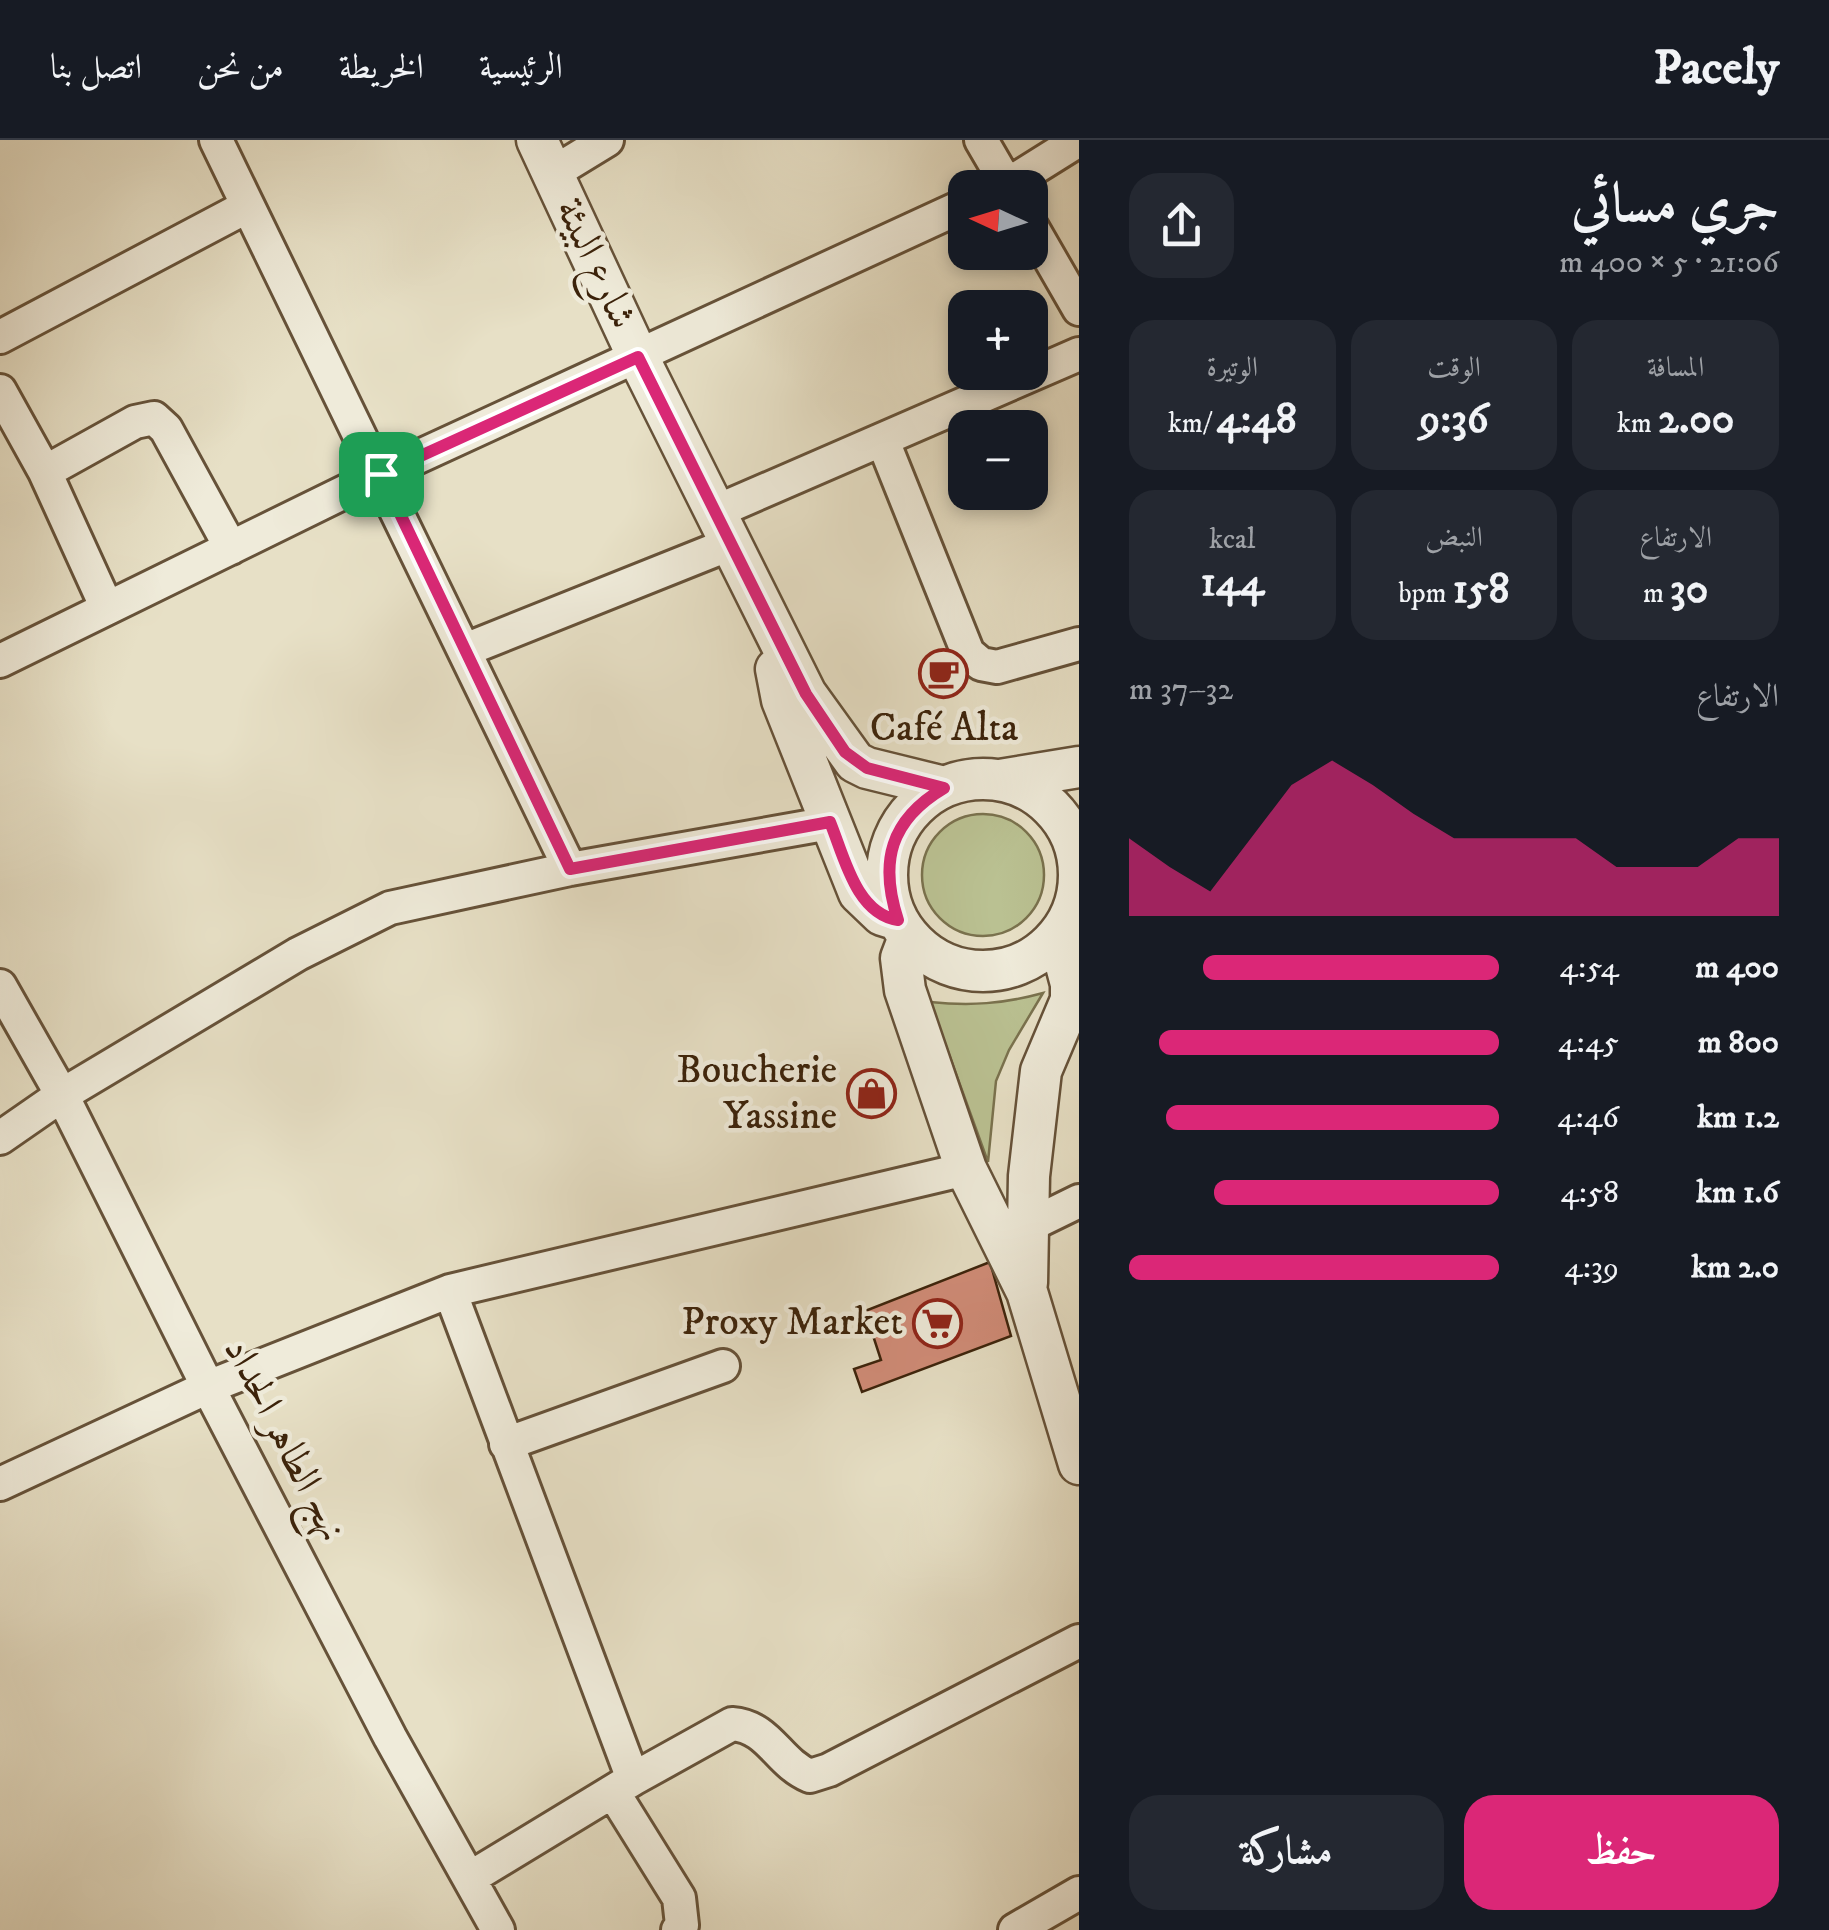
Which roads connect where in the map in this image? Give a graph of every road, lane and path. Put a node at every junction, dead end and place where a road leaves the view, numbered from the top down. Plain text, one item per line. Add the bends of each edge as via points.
1 (216, 140) edge
2 (608, 140) edge
3 (982, 140) edge
4 (1079, 140) edge
5 (545, 156) edge
6 (997, 170) edge
7 (1032, 170) edge
8 (246, 206) junction
9 (948, 213) edge
10 (1048, 255) edge
11 (1079, 309) edge
12 (0, 337) edge
13 (1079, 354) edge
14 (638, 357) junction
15 (0, 391) edge
16 (883, 441) junction
17 (45, 472) junction
18 (381, 474) junction
19 (723, 528) junction
20 (230, 548) junction
21 (762, 601) junction
22 (107, 608) junction
23 (1079, 644) edge
24 (465, 650) junction
25 (0, 661) edge
26 (1079, 767) edge
27 (1000, 780) junction
28 (944, 788) junction
29 (830, 822) junction
30 (570, 869) junction
31 (1068, 927) edge
32 (904, 928) junction
33 (0, 986) edge
34 (62, 1095) junction
35 (0, 1138) edge
36 (966, 1169) junction
37 (1079, 1201) edge
38 (1026, 1227) junction
39 (450, 1291) junction
40 (1027, 1292) junction
41 (723, 1366) dead end
42 (208, 1387) junction
43 (506, 1444) junction
44 (1079, 1464) edge
45 (0, 1484) edge
46 (1079, 1641) edge
47 (623, 1786) junction
48 (470, 1878) junction
49 (1079, 1893) edge
50 (498, 1930) edge
51 (678, 1930) edge
52 (1015, 1930) edge

1 - 8 street
2 - 5 street
3 - 6 street
4 - 7 street
5 - 14 street, شارع البيئة
8 - 12 street
8 - 18 street
9 - 14 street
10 - 11 street
13 - 16 street
14 - 18 street
14 - 19 street, شارع البيئة
15 - 17 street
16 - 19 street
16 - 23 street via 968,653 997,667
17 - 20 street via 134,422 154,418 166,428
17 - 22 street
18 - 20 street
18 - 24 street
19 - 21 street, شارع البيئة
19 - 24 street
20 - 22 street
21 - 28 street via 806,694 845,752 867,768
21 - 29 street via 782,700
22 - 25 street
24 - 30 street
26 - 27 street
27 - 28 street
27 - 31 street via 1030,790 1071,835 1079,865
28 - 32 street via 923,800 894,840 890,894
29 - 30 street
29 - 32 street via 859,893
30 - 34 street via 390,908 298,954
31 - 32 street via 1020,964 972,971 928,953
31 - 38 street via 1071,1000 1041,1071
32 - 36 street via 904,990
33 - 34 street, نهج الطاهر الحداد
34 - 35 street
34 - 42 street, نهج الطاهر الحداد
36 - 39 street
36 - 40 street
37 - 38 street
38 - 40 street
39 - 42 street
39 - 43 street
40 - 44 street
41 - 43 street
42 - 45 street
42 - 48 street, نهج الطاهر الحداد
43 - 47 street
46 - 47 street via 829,1770 810,1776 793,1769 766,1738 732,1724
47 - 48 street
47 - 51 street via 679,1898
48 - 50 street, نهج الطاهر الحداد
49 - 52 street

